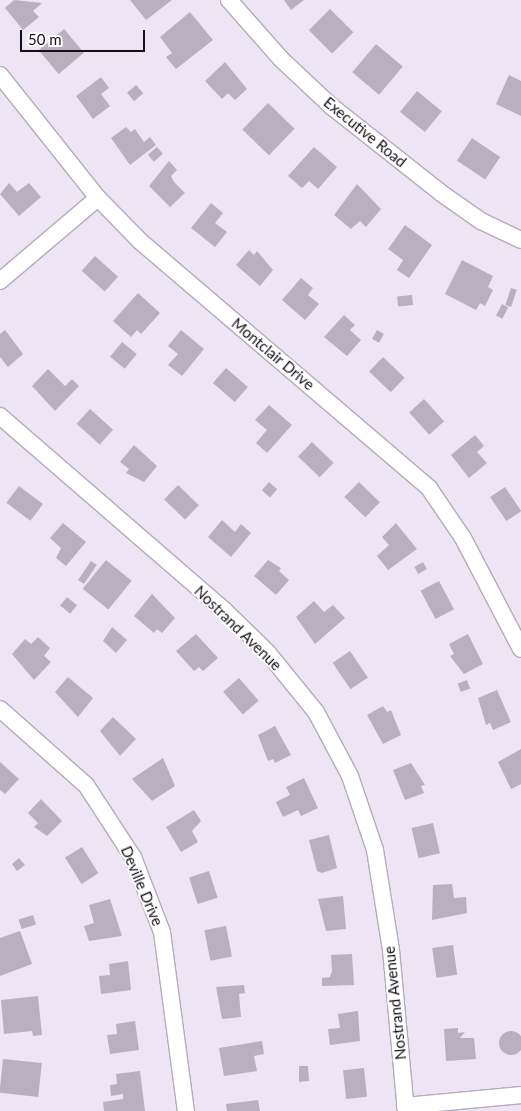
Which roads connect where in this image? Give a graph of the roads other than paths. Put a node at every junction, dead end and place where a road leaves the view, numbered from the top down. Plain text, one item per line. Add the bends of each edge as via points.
1 (229, 0) edge
2 (0, 75) edge
3 (98, 198) junction
4 (520, 237) edge
5 (0, 281) edge
6 (0, 416) edge
7 (521, 649) edge
8 (0, 709) edge
9 (521, 1095) edge
10 (406, 1108) edge
11 (186, 1111) edge

1 - 4 street, Executive Road via 281,59 331,106 481,221
2 - 3 street, Montclair Drive
3 - 5 street
3 - 7 street, Montclair Drive via 140,241 429,488 463,538
6 - 10 street, Nostrand Avenue via 224,610 268,653 316,712 350,776 375,850 391,950
8 - 11 street, Deville Drive via 86,785 133,857 162,932
9 - 10 street

